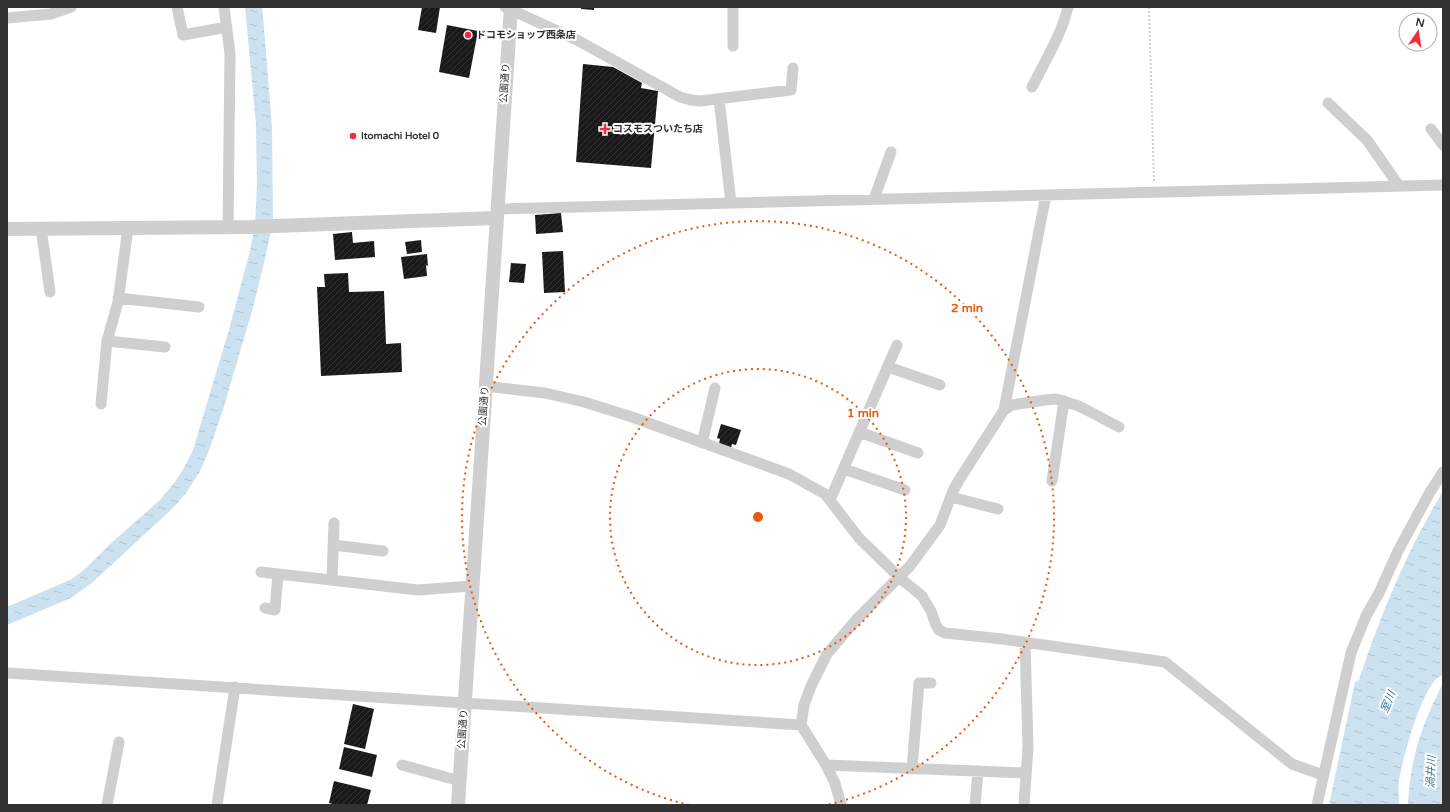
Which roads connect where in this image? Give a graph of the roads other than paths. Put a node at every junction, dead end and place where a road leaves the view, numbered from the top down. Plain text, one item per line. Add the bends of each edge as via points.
1 (71, 7) edge
2 (177, 7) edge
3 (224, 7) edge
4 (732, 7) edge
5 (1068, 7) edge
6 (508, 8) edge
7 (58, 9) edge
8 (7, 18) edge
9 (227, 27) junction
10 (733, 46) dead end
11 (793, 68) dead end
12 (1032, 87) dead end
13 (719, 98) junction
14 (1328, 103) dead end
15 (1431, 129) dead end
16 (1443, 145) edge
17 (891, 152) dead end
18 (1443, 185) edge
19 (1399, 186) junction
20 (1046, 195) junction
21 (874, 199) junction
22 (731, 203) junction
23 (496, 213) junction
24 (228, 227) junction
25 (41, 228) junction
26 (128, 228) junction
27 (7, 229) edge
28 (50, 292) dead end
29 (118, 298) junction
30 (199, 307) dead end
31 (107, 342) junction
32 (897, 345) dead end
33 (165, 347) dead end
34 (888, 367) junction
35 (940, 385) dead end
36 (485, 386) junction
37 (715, 388) dead end
38 (1064, 401) junction
39 (101, 404) dead end
40 (1004, 410) junction
41 (1119, 427) dead end
42 (859, 432) junction
43 (702, 444) junction
44 (918, 453) dead end
45 (844, 469) junction
46 (1443, 472) edge
47 (1052, 481) dead end
48 (905, 490) dead end
49 (951, 497) junction
50 (830, 500) junction
51 (998, 509) dead end
52 (334, 522) dead end
53 (333, 545) junction
54 (383, 551) dead end
55 (261, 572) dead end
56 (278, 574) junction
57 (900, 578) junction
58 (332, 579) junction
59 (472, 586) junction
60 (265, 608) dead end
61 (1025, 642) junction
62 (7, 673) edge
63 (931, 683) dead end
64 (235, 687) junction
65 (465, 702) junction
66 (801, 725) junction
67 (119, 742) dead end
68 (402, 765) dead end
69 (826, 765) junction
70 (912, 769) junction
71 (978, 771) junction
72 (1026, 773) junction
73 (1323, 776) junction
74 (460, 781) junction
75 (107, 805) edge
76 (217, 805) edge
77 (458, 805) edge
78 (841, 805) edge
79 (975, 805) edge
80 (1024, 805) edge
81 (1317, 805) edge

1 - 7 street
2 - 9 street via 183,35
3 - 9 street
4 - 10 street
5 - 12 street via 1058,38
6 - 13 street via 579,41 680,96 700,101
6 - 23 street, 公園通り
7 - 8 street via 51,14
9 - 24 street via 230,54
11 - 13 street via 792,90
13 - 22 street
14 - 19 street via 1367,140
15 - 16 street
17 - 21 street
18 - 19 street
19 - 20 street
20 - 21 street
20 - 40 street
21 - 22 street
22 - 23 street
23 - 24 street via 274,227
23 - 36 street, 公園通り
24 - 26 street
25 - 26 street
25 - 27 street
25 - 28 street
26 - 29 street
29 - 30 street
29 - 31 street
31 - 33 street
31 - 39 street
32 - 34 street
34 - 35 street
34 - 42 street
36 - 43 street via 545,393 584,402
36 - 59 street, 公園通り
37 - 43 street
38 - 40 street via 1045,400 1012,405
38 - 41 street
38 - 47 street
40 - 49 street via 965,470
42 - 44 street
42 - 45 street
43 - 50 street via 789,474 825,494
45 - 48 street
45 - 50 street
46 - 73 street via 1398,551 1351,653
49 - 51 street
49 - 57 street via 940,525
50 - 57 street via 859,538
52 - 53 street
53 - 54 street
53 - 58 street
55 - 56 street
56 - 58 street
56 - 60 street via 275,610
57 - 61 street via 922,596 936,625 945,633
57 - 66 street via 856,620 827,654 804,705
58 - 59 street via 418,590
59 - 65 street, 公園通り
61 - 72 street via 1028,747
61 - 73 street via 1165,662 1292,764
62 - 64 street
63 - 70 street via 919,682
64 - 65 street
64 - 76 street
65 - 66 street
65 - 74 street, 公園通り
66 - 69 street
67 - 75 street
68 - 74 street
69 - 70 street
69 - 78 street via 835,783
70 - 71 street
71 - 72 street
71 - 79 street
72 - 80 street
73 - 81 street
74 - 77 street, 公園通り

